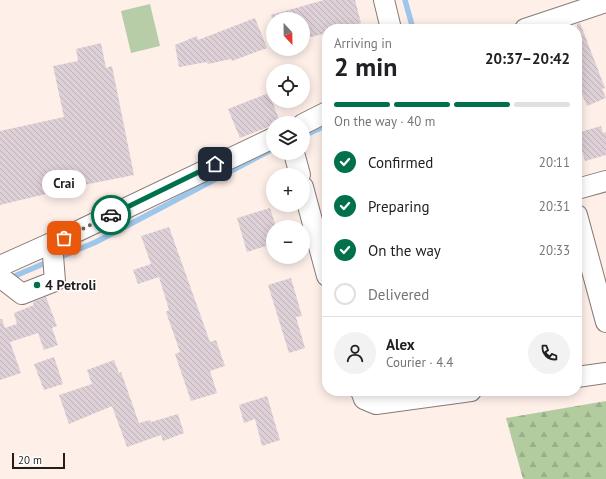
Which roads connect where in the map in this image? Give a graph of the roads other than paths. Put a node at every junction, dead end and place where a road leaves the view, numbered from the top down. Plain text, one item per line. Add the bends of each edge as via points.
1 (384, 0) edge
2 (606, 2) edge
3 (390, 24) edge
4 (540, 24) edge
5 (322, 114) edge
6 (310, 120) edge
7 (266, 141) edge
8 (606, 181) edge
9 (582, 188) edge
10 (310, 212) edge
11 (582, 234) edge
12 (52, 243) junction
13 (322, 257) edge
14 (0, 266) edge
15 (0, 277) edge
16 (606, 322) edge
17 (606, 373) edge
18 (582, 376) edge
19 (363, 396) edge
20 (434, 396) edge

1 - 3 street
2 - 4 street
5 - 6 street
7 - 12 street
8 - 9 street
10 - 13 street
11 - 16 street
12 - 14 street
12 - 15 street via 55,281 22,294
17 - 18 street
19 - 20 street via 376,404

